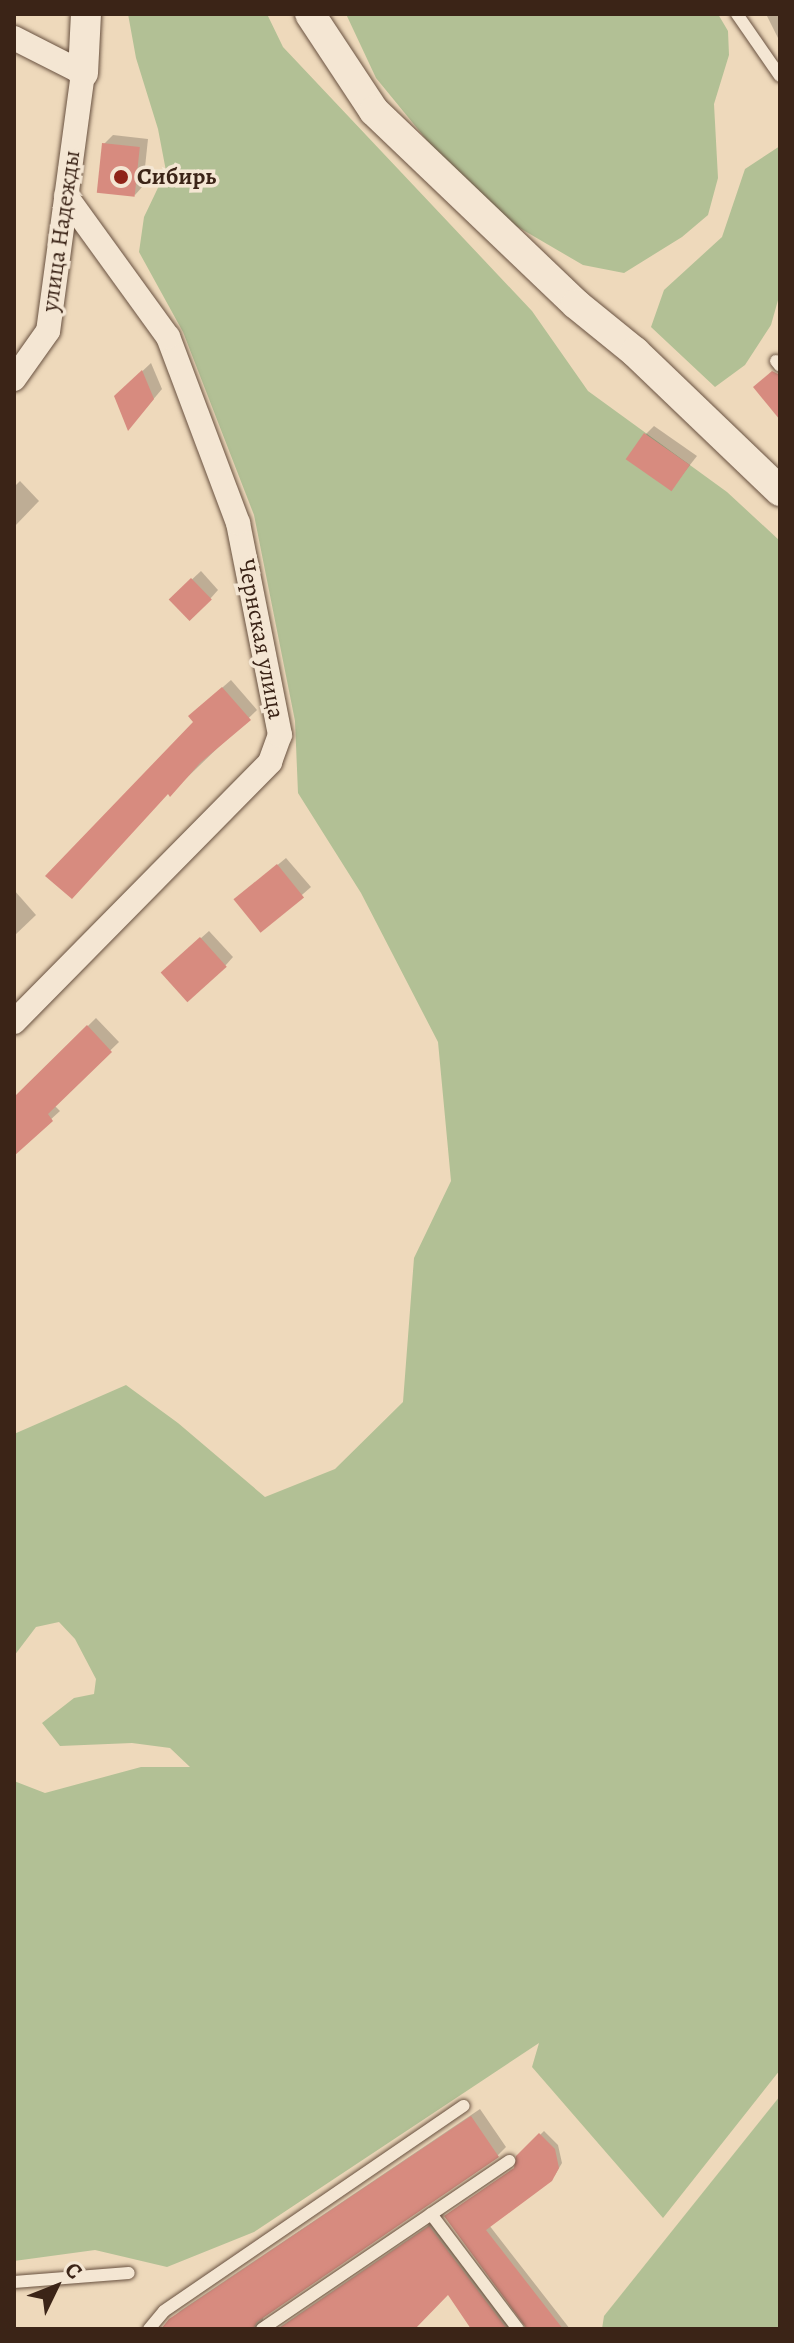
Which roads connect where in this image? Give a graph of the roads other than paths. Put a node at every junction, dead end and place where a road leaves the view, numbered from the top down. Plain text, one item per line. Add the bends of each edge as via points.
1 (86, 14) edge
2 (310, 14) edge
3 (737, 14) edge
4 (14, 38) edge
5 (83, 73) junction
6 (780, 76) edge
7 (66, 196) junction
8 (14, 379) edge
9 (780, 491) edge
10 (14, 1022) edge
11 (463, 2106) dead end
12 (509, 2161) dead end
13 (431, 2214) junction
14 (129, 2273) dead end
15 (14, 2282) edge
16 (149, 2329) edge
17 (262, 2329) edge
18 (518, 2329) edge

1 - 5 street
2 - 9 street via 374,111
3 - 6 lane
4 - 5 street
5 - 7 street, улица Надежды
7 - 8 street, улица Надежды via 48,331
7 - 10 street, Чернская улица via 168,337 238,523 280,735 270,762
11 - 16 lane via 164,2311
12 - 13 lane
13 - 17 lane
13 - 18 lane
14 - 15 lane

